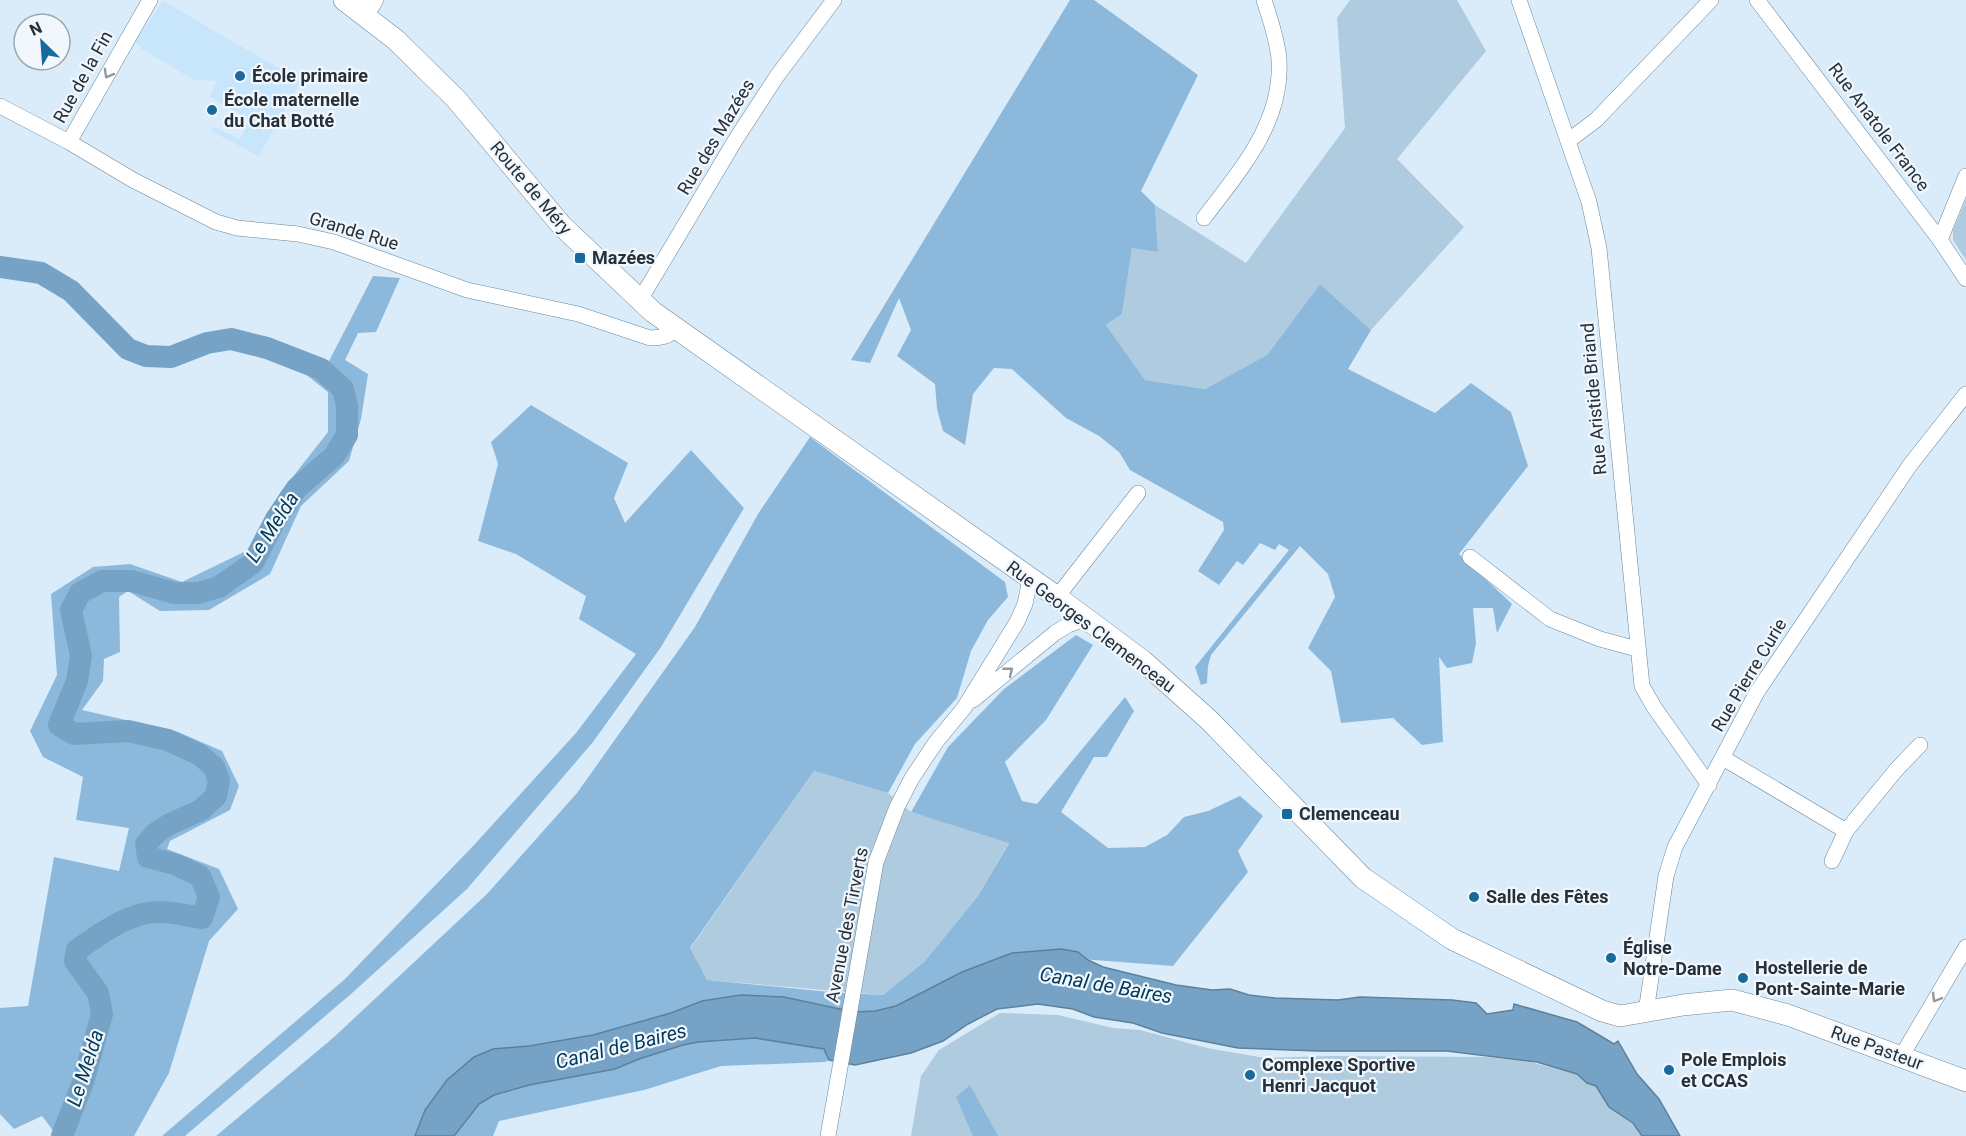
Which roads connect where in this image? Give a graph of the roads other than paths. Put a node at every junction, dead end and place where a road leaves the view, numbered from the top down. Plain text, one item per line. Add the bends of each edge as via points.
1 (150, 0) edge
2 (344, 0) edge
3 (834, 0) edge
4 (1264, 0) edge
5 (1519, 0) edge
6 (1711, 0) edge
7 (1757, 0) edge
8 (368, 7) edge
9 (5, 109) edge
10 (0, 125) edge
11 (1568, 141) junction
12 (69, 142) junction
13 (1966, 176) edge
14 (1204, 218) dead end
15 (1940, 240) junction
16 (1966, 279) edge
17 (640, 300) junction
18 (675, 328) junction
19 (1966, 394) edge
20 (786, 407) joint
21 (1138, 493) dead end
22 (1470, 557) dead end
23 (1030, 579) junction
24 (1057, 597) junction
25 (1085, 619) junction
26 (1637, 649) junction
27 (964, 708) junction
28 (1920, 745) dead end
29 (1723, 758) junction
30 (1709, 785) junction
31 (1846, 831) junction
32 (1832, 861) dead end
33 (1966, 947) edge
34 (1646, 1012) junction
35 (1620, 1016) joint
36 (1901, 1057) junction
37 (1966, 1081) edge
38 (828, 1136) edge

1 -> 12 street, Rue de la Fin
2 - 8 main road, Route de Méry
3 - 17 street, Rue des Mazées via 741,130
4 - 14 street via 1279,58 1275,103 1258,143
5 - 11 street, Rue Aristide Briand
6 - 11 street via 1596,120
7 - 15 street, Rue Anatole France
8 - 17 main road, Route de Méry via 456,99 562,226
9 - 10 street
9 - 12 street, Grande Rue
11 - 26 street, Rue Aristide Briand via 1589,202 1599,248
12 - 18 street, Grande Rue via 216,222 333,242 466,290 578,314 650,338 672,333
13 - 15 street
15 - 16 street, Rue Anatole France
17 - 18 main road, Route de Méry
18 - 20 main road, Route de Méry
19 - 29 street, Rue Pierre Curie via 1910,465 1847,557 1757,692
20 - 23 main road, Rue Georges Clemenceau
21 - 24 street
22 - 26 street via 1550,619
23 - 24 main road, Rue Georges Clemenceau
23 - 27 street, Avenue des Tirverts via 1017,622
24 - 25 main road, Rue Georges Clemenceau
27 -> 25 street, Avenue des Tirverts via 1055,633
25 - 35 main road, Rue Georges Clemenceau via 1143,661 1209,720 1363,878 1452,939 1582,1002
26 - 30 street, Rue Aristide Briand via 1646,696
27 - 38 street, Avenue des Tirverts via 912,778 876,862
28 - 31 street
29 - 30 street, Rue Pierre Curie
29 - 31 street
30 - 34 street, Rue Pierre Curie via 1674,847 1666,876
31 - 32 street
33 -> 36 street
34 - 35 main road, Rue Pasteur
34 - 36 main road, Rue Pasteur via 1732,1000 1788,1015
36 - 37 main road, Rue Pasteur

